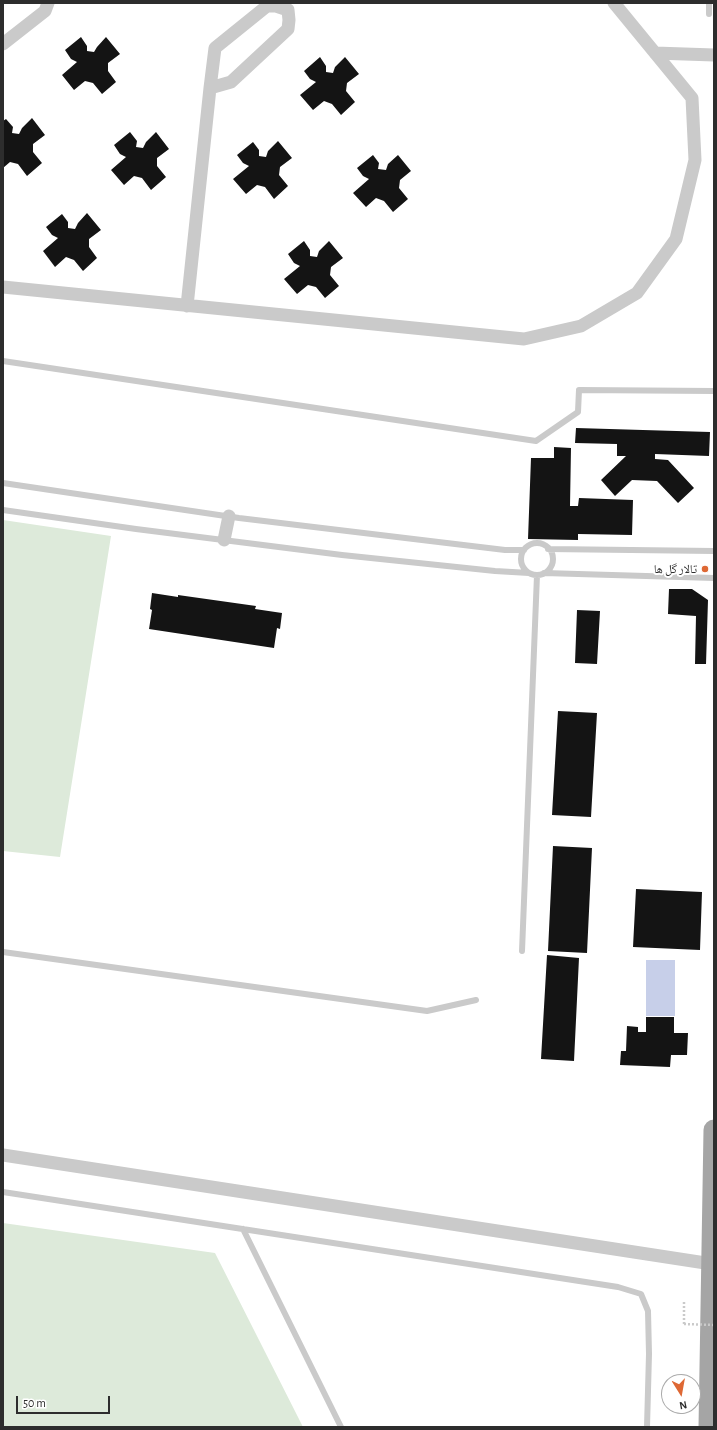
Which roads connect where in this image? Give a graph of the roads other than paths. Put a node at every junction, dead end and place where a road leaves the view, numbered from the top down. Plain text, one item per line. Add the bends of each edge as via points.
1 (48, 3) edge
2 (614, 3) edge
3 (709, 3) edge
4 (708, 14) dead end
5 (3, 44) edge
6 (655, 53) junction
7 (714, 55) edge
8 (210, 88) junction
9 (3, 287) edge
10 (187, 306) junction
11 (3, 361) edge
12 (714, 392) edge
13 (3, 484) edge
14 (3, 510) edge
15 (228, 516) junction
16 (224, 540) junction
17 (548, 549) junction
18 (524, 550) junction
19 (714, 551) edge
20 (529, 573) junction
21 (544, 573) junction
22 (537, 575) junction
23 (714, 578) edge
24 (522, 951) dead end
25 (3, 952) edge
26 (476, 1000) dead end
27 (714, 1130) edge
28 (3, 1155) edge
29 (3, 1192) edge
30 (244, 1229) junction
31 (712, 1264) junction
32 (341, 1427) edge
33 (647, 1427) edge
34 (709, 1427) edge

1 - 5 street via 45,11
2 - 6 street
3 - 4 lane
6 - 7 street
6 - 10 street via 692,98 695,160 676,239 637,293 582,326 524,339
8 - 8 street via 215,48 267,6 288,10 288,29 231,82
8 - 10 street
9 - 10 street
11 - 12 lane via 536,441 578,412 579,390
13 - 15 lane
14 - 16 lane
15 - 16 street
15 - 18 lane via 505,550
16 - 20 lane via 342,555
17 - 18 lane via 533,544
17 - 19 lane
17 - 21 lane via 552,562
18 - 20 lane via 521,560 524,569
20 - 22 lane
21 - 22 lane
21 - 23 lane
22 - 24 lane
25 - 26 lane via 428,1011
27 - 31 main road
28 - 31 street
29 - 30 lane
30 - 32 lane
30 - 33 lane via 618,1287 641,1294 648,1311
31 - 34 main road

